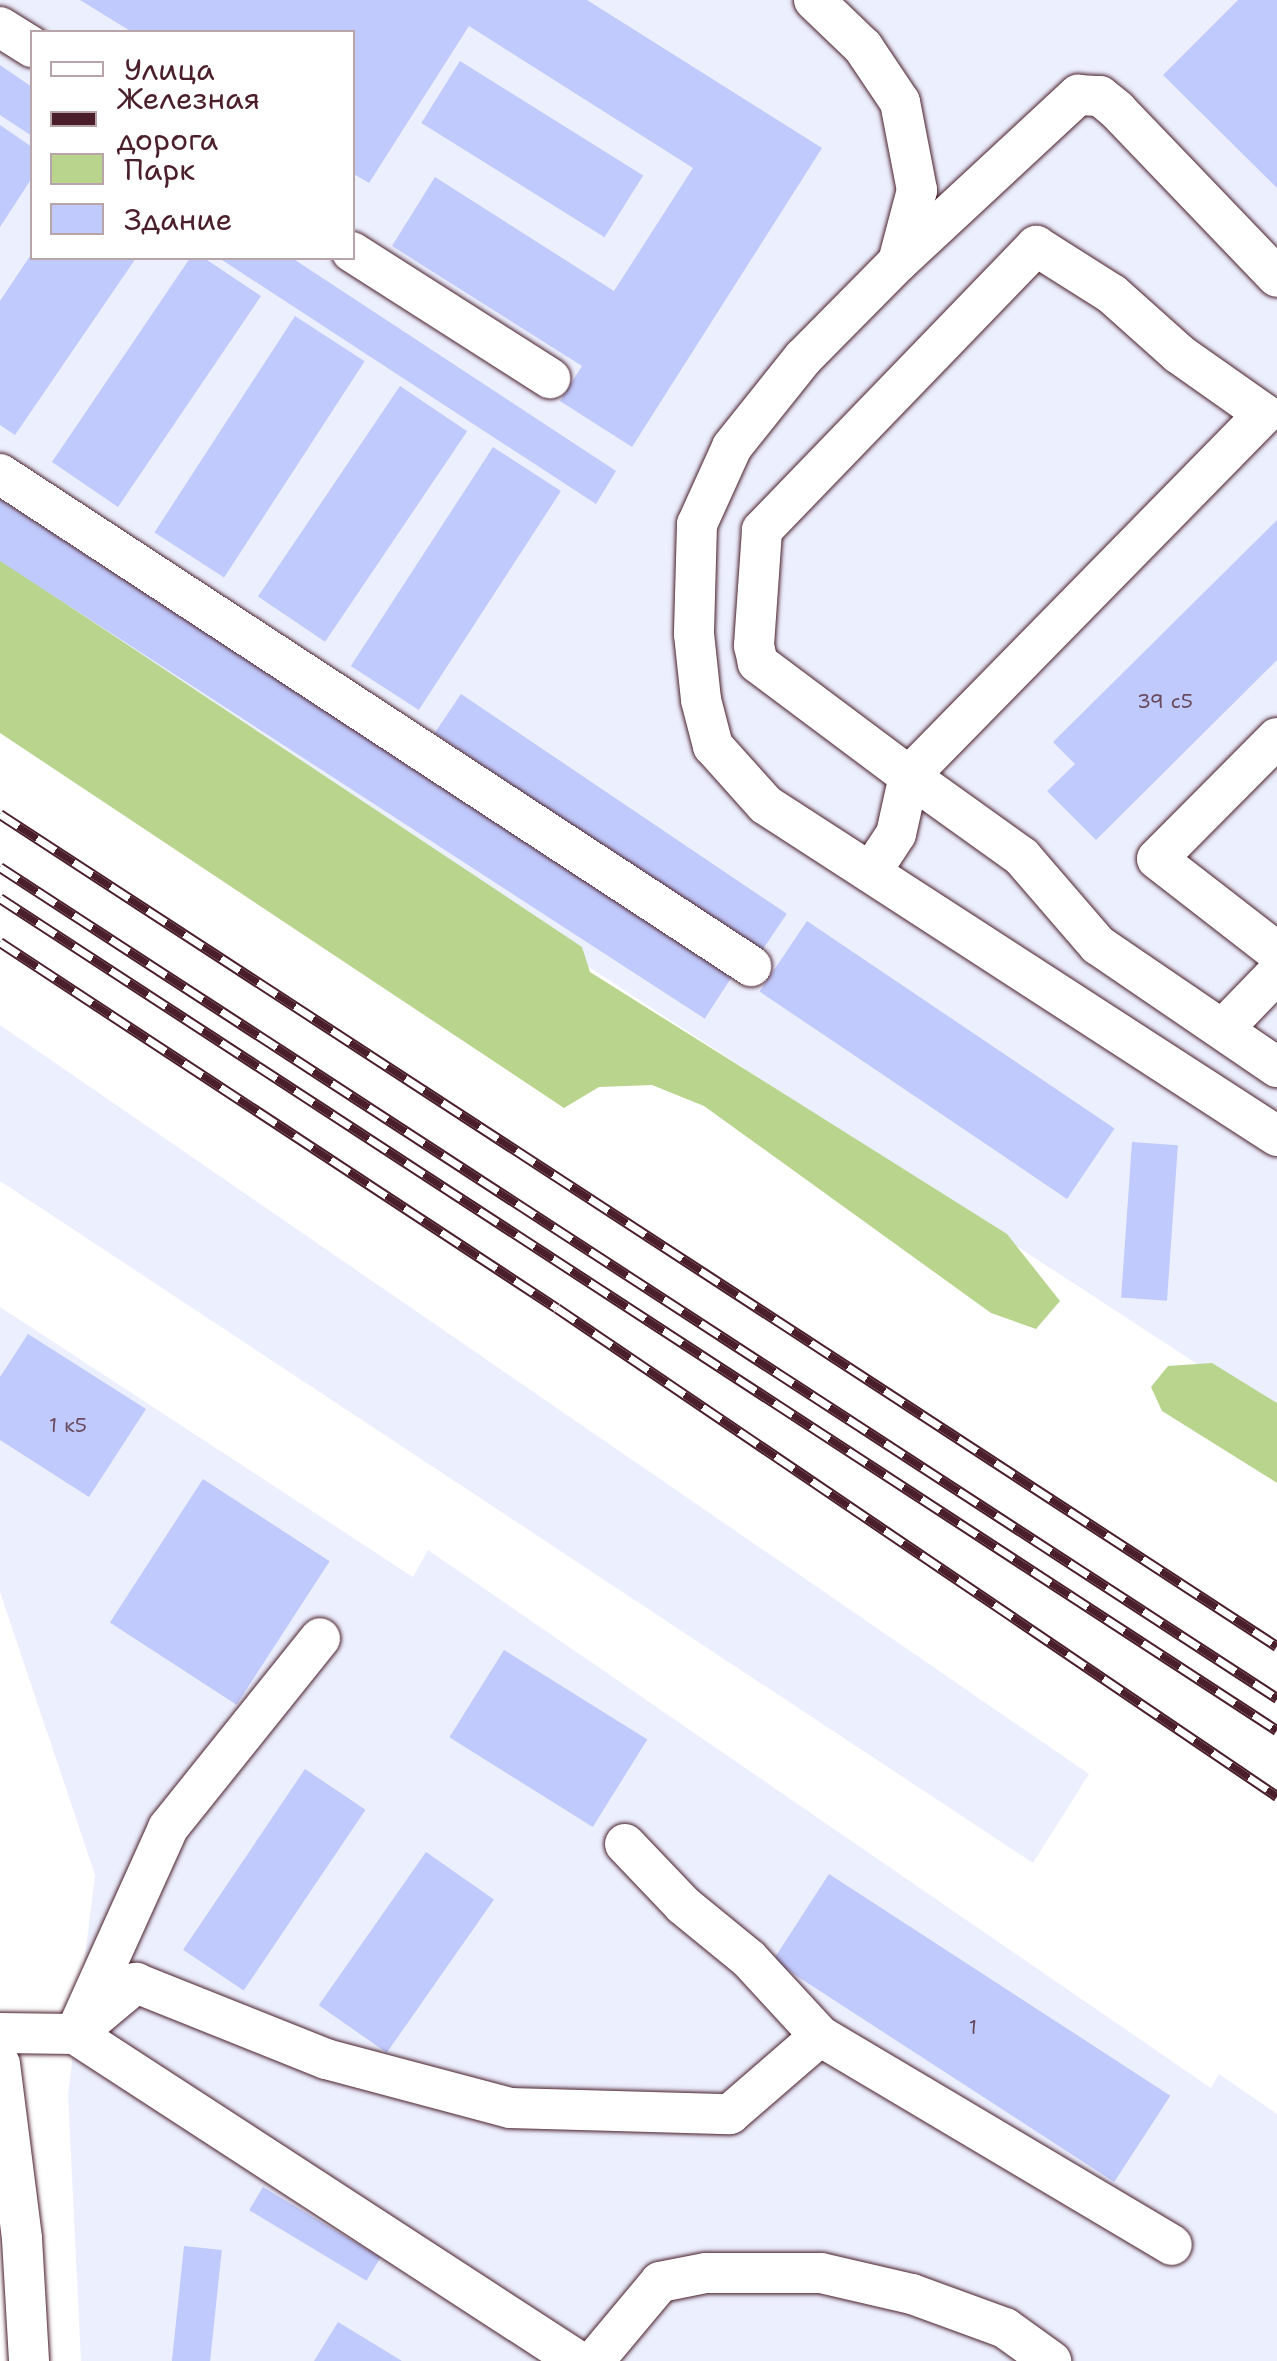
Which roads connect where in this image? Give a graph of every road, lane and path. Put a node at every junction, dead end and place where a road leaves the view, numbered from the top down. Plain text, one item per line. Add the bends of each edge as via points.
1 (814, 0) edge
2 (0, 27) edge
3 (30, 47) edge
4 (355, 254) edge
5 (898, 262) junction
6 (1277, 277) edge
7 (550, 378) dead end
8 (0, 474) edge
9 (1277, 738) edge
10 (909, 776) junction
11 (871, 872) junction
12 (1277, 952) edge
13 (751, 966) dead end
14 (1277, 972) edge
15 (1223, 1029) junction
16 (1277, 1067) edge
17 (1277, 1136) edge
18 (320, 1638) dead end
19 (625, 1844) dead end
20 (0, 2033) edge
21 (75, 2034) junction
22 (820, 2036) junction
23 (0, 2064) edge
24 (1172, 2245) dead end
25 (29, 2361) edge
26 (578, 2361) edge
27 (594, 2361) edge
28 (1051, 2361) edge

1 - 5 street via 862,47 900,102 917,190
2 - 3 street
4 - 7 street
5 - 6 street via 1078,95 1100,96 1117,110
5 - 11 street via 803,358 732,447 696,524 694,634 713,746 766,804
8 - 13 street
9 - 12 street via 1157,858
10 - 10 street via 758,663 762,530 1036,246 1112,294 1179,354 1264,414
10 - 11 street via 896,834
10 - 15 street via 1022,857 1098,945
11 - 17 street
14 - 15 street
15 - 16 street
18 - 21 street via 168,1828
19 - 22 street via 749,1959
20 - 21 street
21 - 22 street via 136,1983 326,2059 510,2108 730,2114
21 - 26 street
22 - 24 street
23 - 25 street
27 - 28 street via 660,2282 706,2273 821,2273 912,2294 1006,2328

